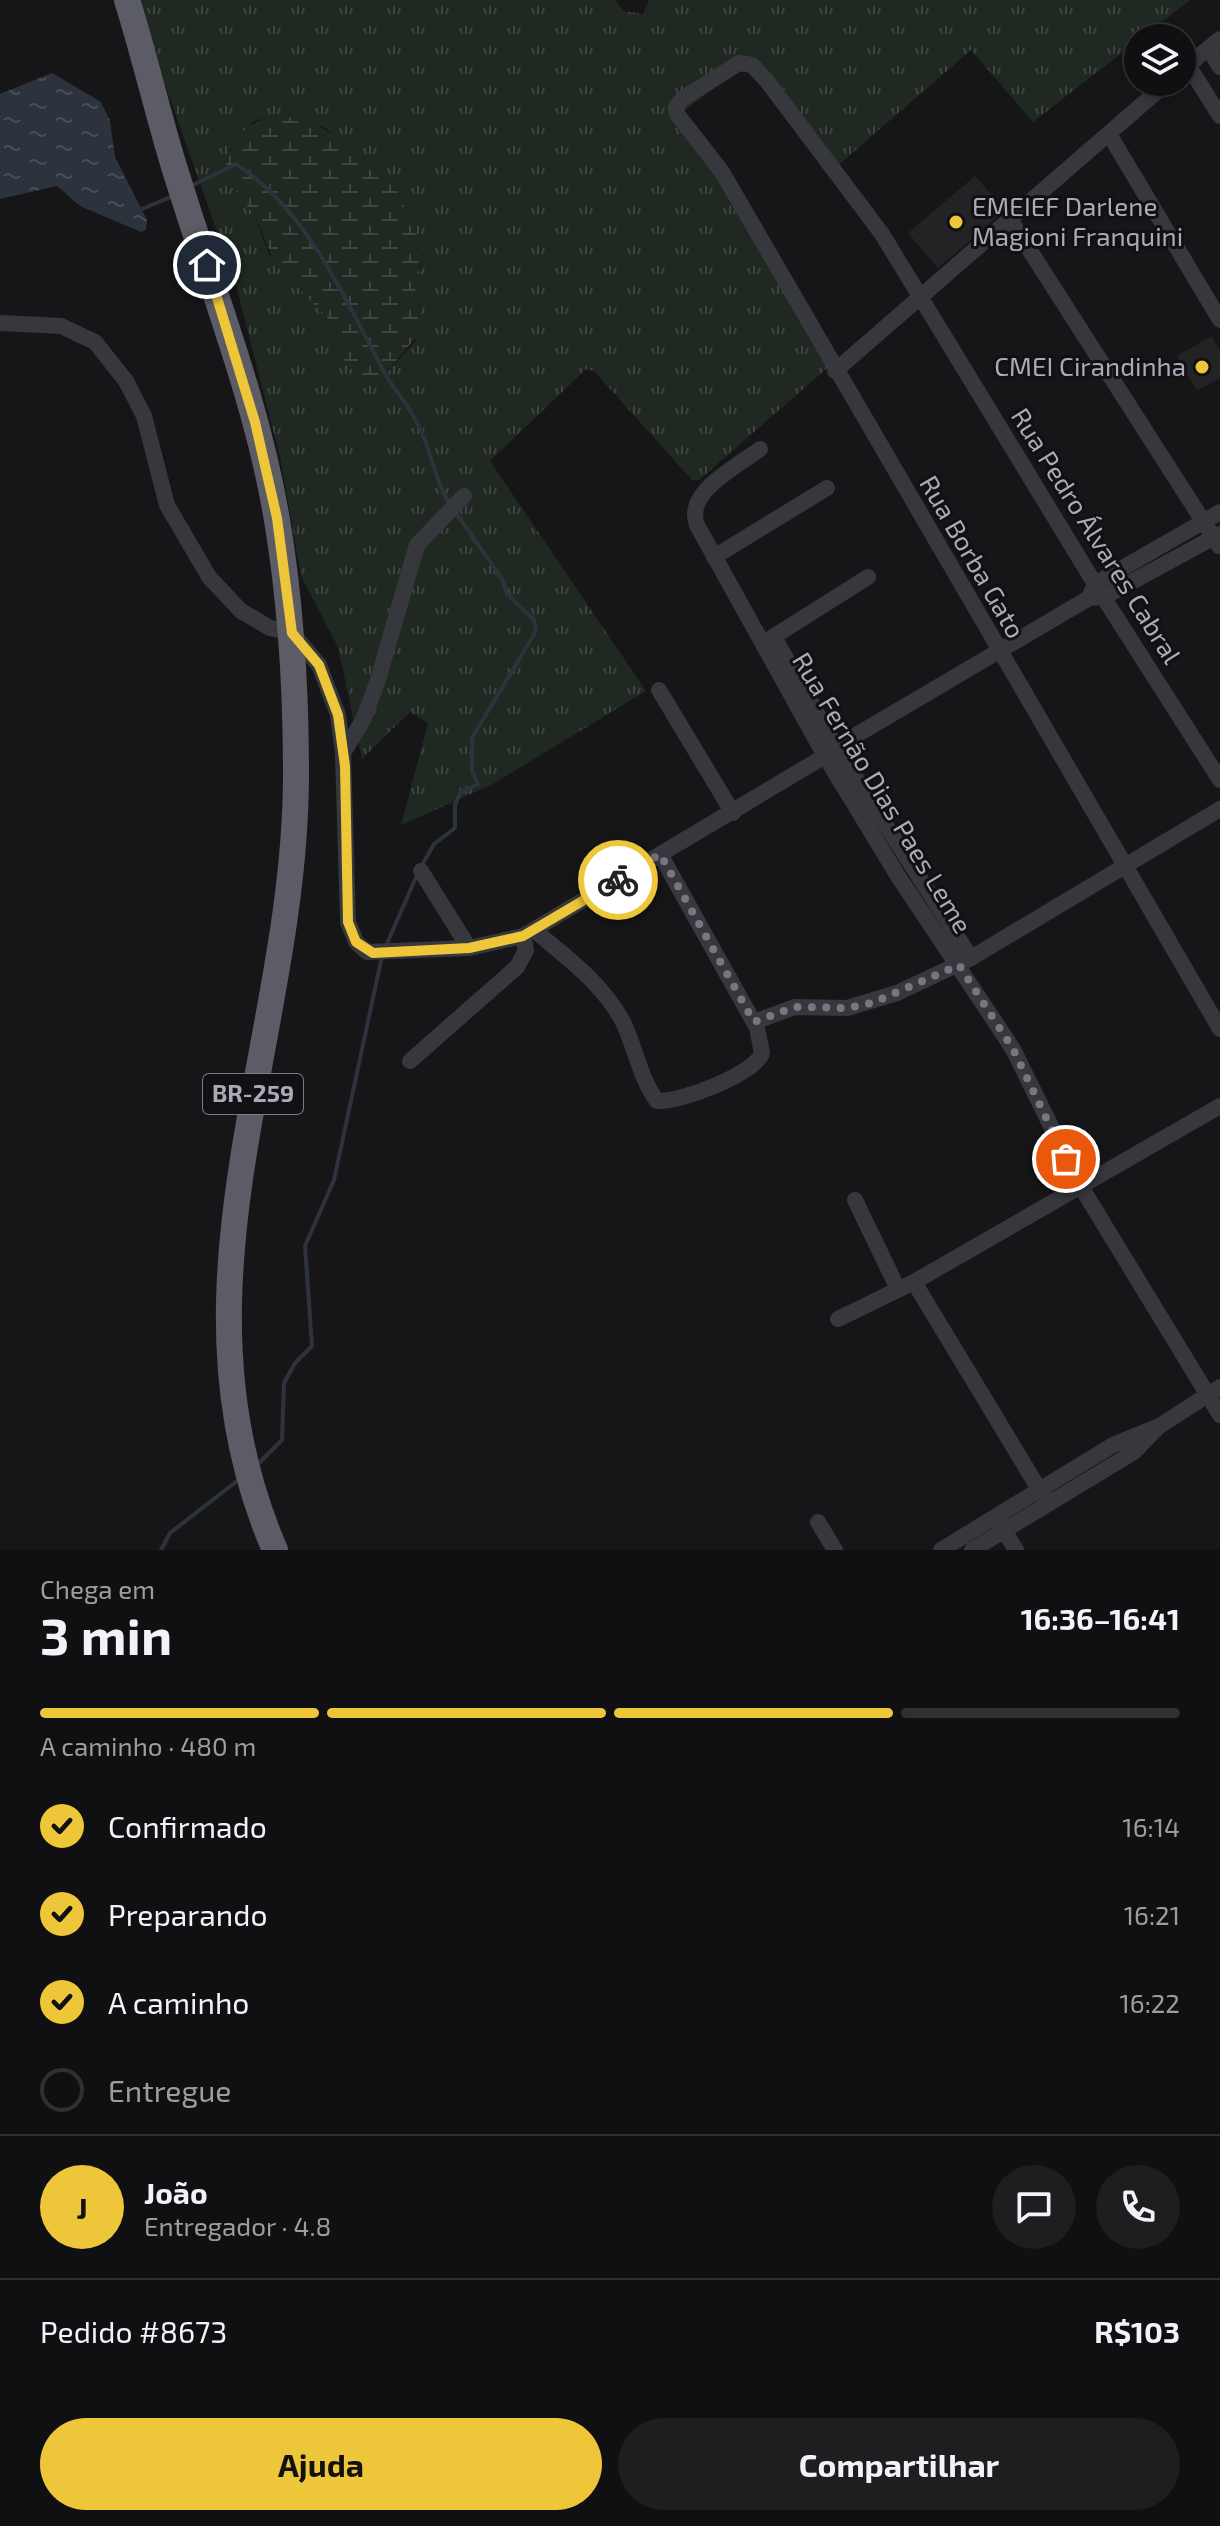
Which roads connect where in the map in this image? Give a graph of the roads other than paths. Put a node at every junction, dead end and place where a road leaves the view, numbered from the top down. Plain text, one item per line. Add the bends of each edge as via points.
1 (127, 0) edge
2 (1214, 44) edge
3 (1196, 58) edge
4 (1220, 67) edge
5 (1196, 82) edge
6 (1152, 96) edge
7 (677, 114) joint
8 (1220, 116) edge
9 (1109, 134) junction
10 (1011, 221) junction
11 (922, 298) junction
12 (1220, 320) edge
13 (0, 323) edge
14 (835, 371) junction
15 (760, 449) dead end
16 (827, 488) dead end
17 (464, 496) dead end
18 (1220, 512) edge
19 (1204, 521) junction
20 (1218, 540) edge
21 (714, 557) junction
22 (868, 577) dead end
23 (1096, 593) junction
24 (292, 633) junction
25 (769, 640) junction
26 (999, 652) junction
27 (659, 690) dead end
28 (830, 752) junction
29 (343, 753) junction
30 (1220, 780) edge
31 (1220, 809) edge
32 (733, 813) junction
33 (660, 854) junction
34 (1126, 867) junction
35 (421, 871) dead end
36 (529, 933) junction
37 (469, 948) junction
38 (965, 962) junction
39 (754, 1022) junction
40 (1220, 1029) edge
41 (410, 1061) dead end
42 (1220, 1106) edge
43 (1080, 1185) junction
44 (855, 1200) dead end
45 (914, 1282) junction
46 (898, 1289) junction
47 (838, 1319) dead end
48 (1214, 1391) edge
49 (1220, 1415) edge
50 (1045, 1497) junction
51 (818, 1522) dead end
52 (1000, 1523) junction
53 (275, 1550) edge
54 (835, 1550) edge
55 (941, 1550) edge
56 (972, 1550) edge
57 (1016, 1550) edge

1 - 24 highway, BR-259 via 255,422 277,518
2 - 3 street
2 - 4 street
5 - 8 street
6 - 9 street
7 - 11 street, Rua Pedro Álvares Cabral via 682,99 739,63 752,65 882,234
7 - 14 street, Rua Borba Gato via 722,172
9 - 10 street
9 - 12 street
10 - 11 street
10 - 19 street
11 - 14 street
11 - 23 street, Rua Pedro Álvares Cabral
13 - 24 street via 61,326 95,342 126,381 144,416 167,505 209,577 241,611 270,628
14 - 26 street, Rua Borba Gato
15 - 21 street, Rua Fernão Dias Paes Leme via 699,496 693,509
16 - 21 street
17 - 29 street via 417,545 377,683
18 - 19 street
19 - 20 street
19 - 23 street
20 - 23 street
21 - 25 street, Rua Fernão Dias Paes Leme
22 - 25 street
23 - 26 street
23 - 30 street, Rua Pedro Álvares Cabral
24 - 29 street via 330,687
24 - 53 highway, BR-259 via 296,775 291,876 239,1173 227,1326 243,1454
25 - 28 street, Rua Fernão Dias Paes Leme
26 - 28 street
26 - 34 street, Rua Borba Gato
27 - 32 street
28 - 32 street
28 - 38 street, Rua Fernão Dias Paes Leme via 898,876
29 - 37 street via 348,922 356,942 373,953
31 - 34 street
32 - 33 street
33 - 36 street
33 - 39 street
34 - 38 street
34 - 40 street, Rua Borba Gato
35 - 37 street
36 - 37 street
36 - 39 street via 592,978 627,1030 659,1102 751,1068 762,1053
36 - 41 street via 517,967
38 - 39 street via 872,1003 795,1007
38 - 43 street, Rua Fernão Dias Paes Leme
42 - 43 street
43 - 45 street
43 - 48 street, Rua Fernão Dias Paes Leme
44 - 46 street
45 - 46 street
45 - 50 street
46 - 47 street
48 - 49 street, Rua Fernão Dias Paes Leme
48 - 50 street via 1158,1427 1134,1452
50 - 52 street
51 - 54 street
52 - 55 street
52 - 56 street
52 - 57 street

